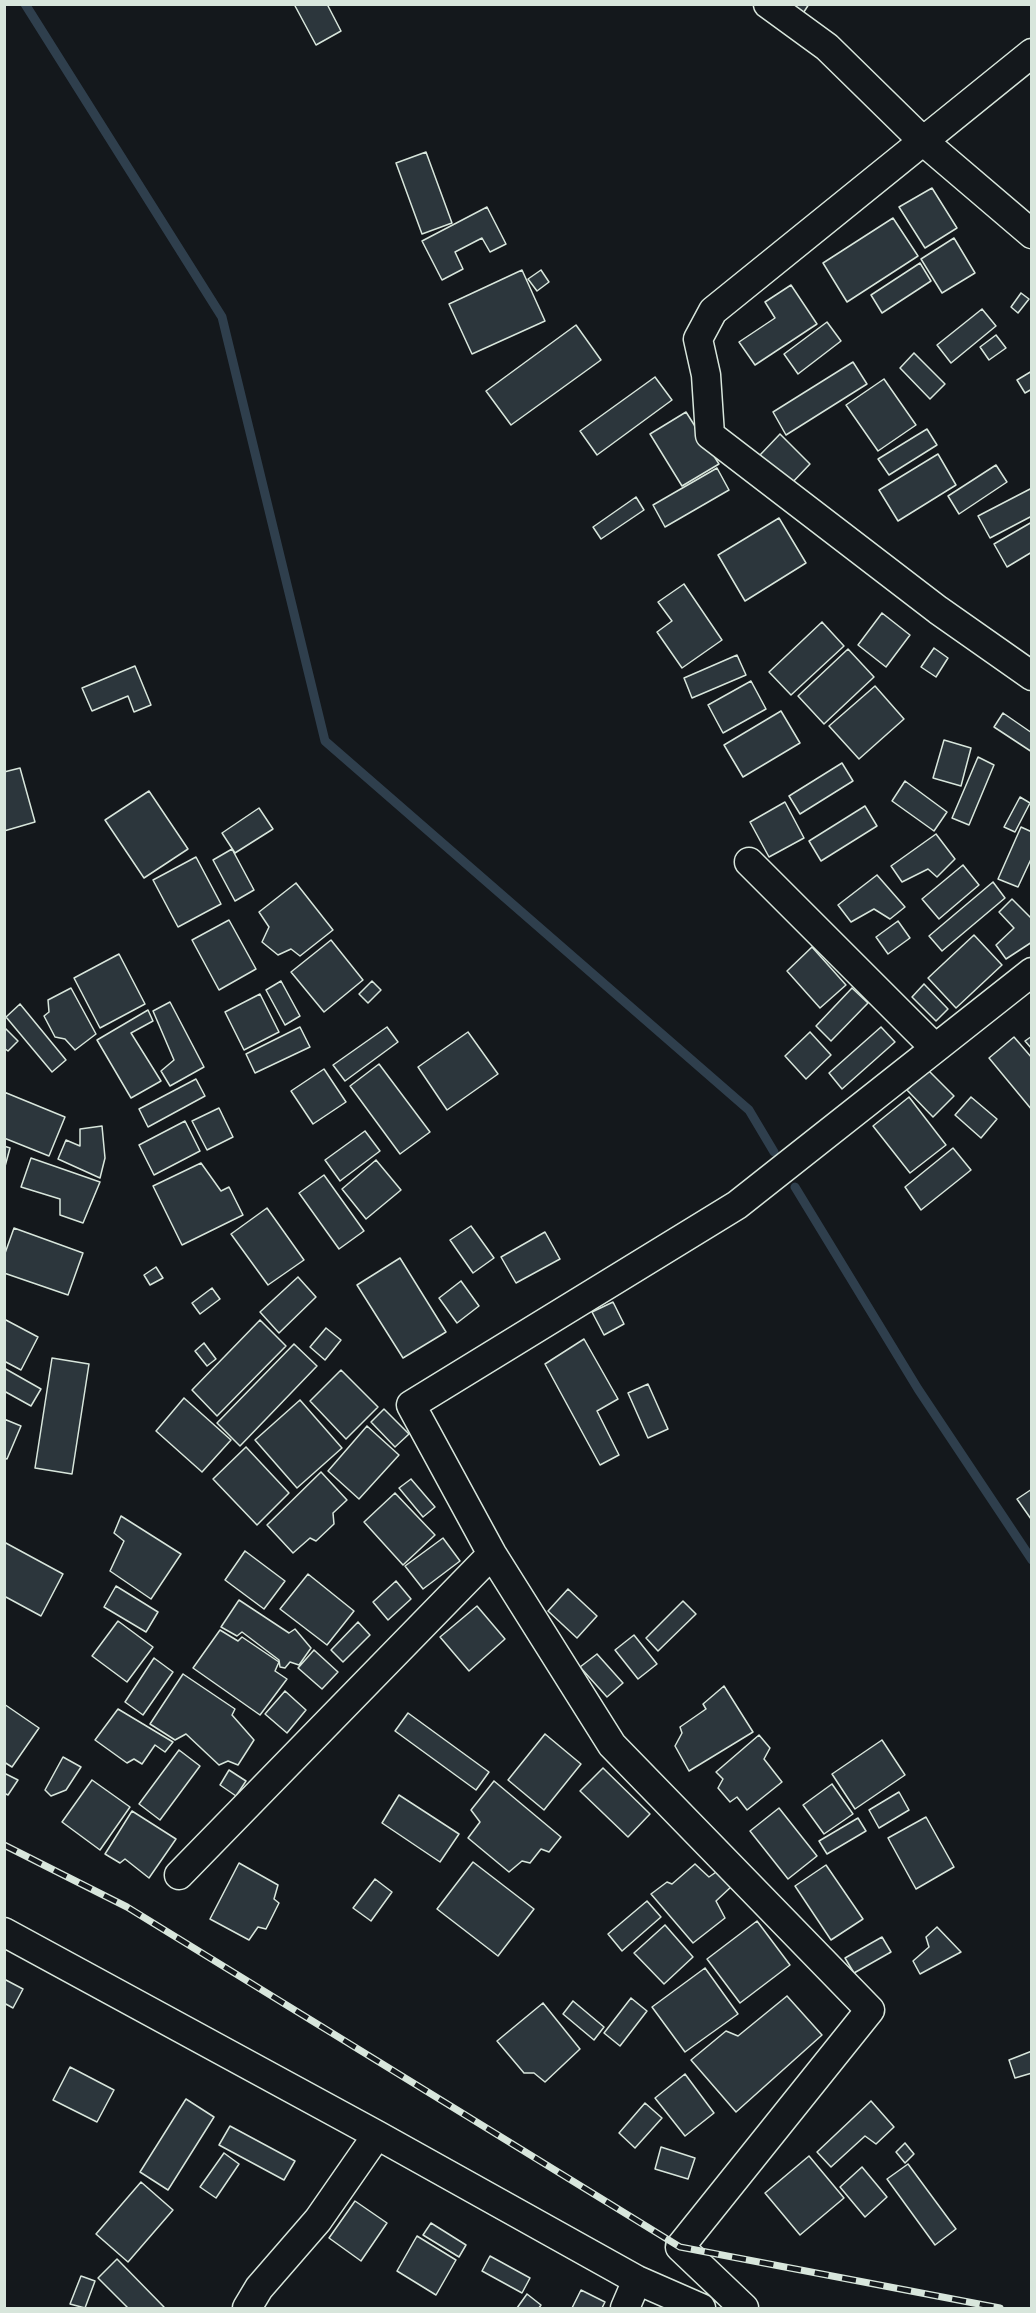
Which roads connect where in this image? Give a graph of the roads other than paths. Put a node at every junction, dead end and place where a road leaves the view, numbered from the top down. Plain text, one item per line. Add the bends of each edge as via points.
1 (768, 4) edge
2 (1032, 53) edge
3 (923, 141) junction
4 (1032, 234) edge
5 (1032, 676) edge
6 (749, 862) dead end
7 (1032, 972) edge
8 (935, 1048) junction
9 (492, 1554) junction
10 (179, 1875) dead end
11 (4, 1932) edge
12 (377, 2135) junction
13 (638, 2280) junction
14 (247, 2308) edge
15 (625, 2308) edge
16 (700, 2308) edge
17 (744, 2308) edge

1 - 3 street via 827,47
2 - 3 street
3 - 4 street
3 - 5 street via 713,311 698,339 706,375 710,435 938,610
6 - 8 street
7 - 8 street
8 - 9 street via 737,1205 411,1405
9 - 10 street
9 - 17 street via 612,1744 870,2010 680,2247
11 - 12 street
12 - 13 street
12 - 14 street via 318,2220 259,2288
13 - 15 street
13 - 16 street

